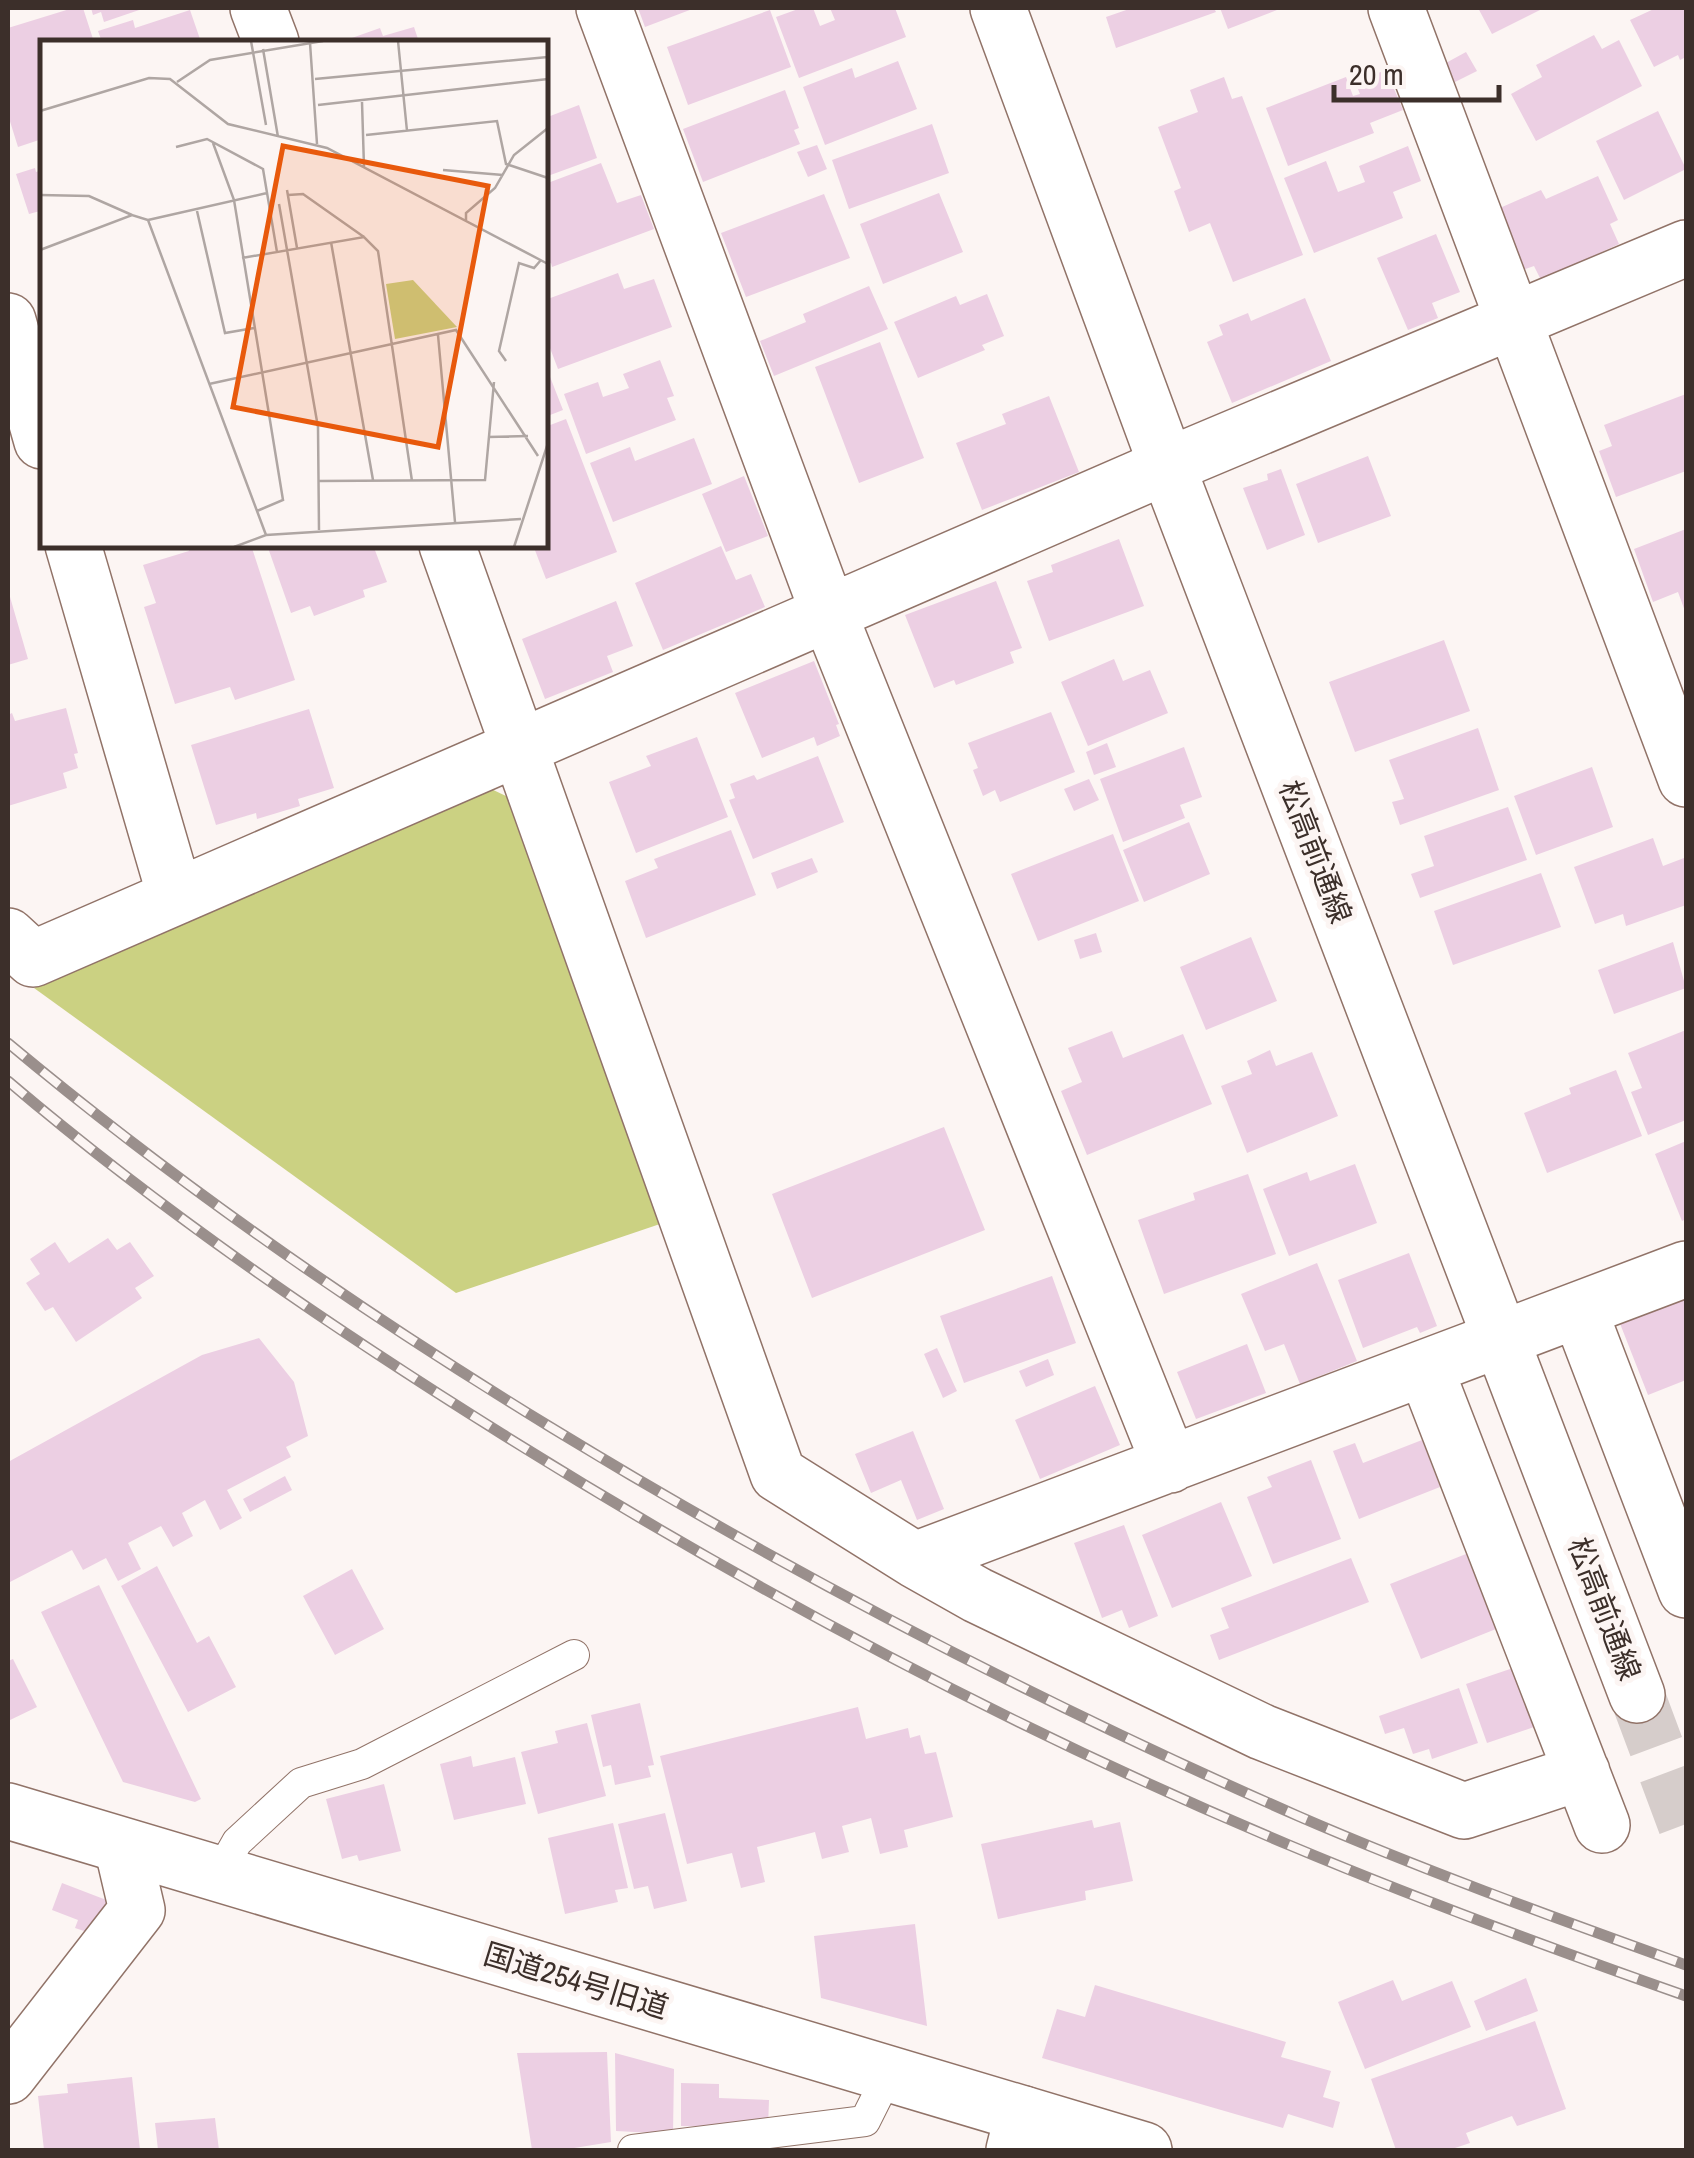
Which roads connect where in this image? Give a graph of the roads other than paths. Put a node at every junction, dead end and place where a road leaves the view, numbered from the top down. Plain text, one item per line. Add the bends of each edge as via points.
1 (258, 8) edge
2 (604, 8) edge
3 (998, 8) edge
4 (1396, 8) edge
5 (270, 40) edge
6 (1686, 248) edge
7 (1514, 318) junction
8 (8, 320) edge
9 (40, 434) edge
10 (1167, 466) junction
11 (74, 548) edge
12 (448, 548) edge
13 (829, 614) junction
14 (1665, 659) edge
15 (518, 747) junction
16 (1686, 780) edge
17 (175, 895) junction
18 (8, 936) edge
19 (1686, 1269) edge
20 (1578, 1310) junction
21 (1501, 1340) junction
22 (1425, 1368) junction
23 (1170, 1466) junction
24 (916, 1560) junction
25 (1686, 1590) edge
26 (574, 1655) dead end
27 (1637, 1695) tunnel mouth
28 (1582, 1772) junction
29 (8, 1811) edge
30 (1602, 1825) dead end
31 (122, 1846) junction
32 (219, 1874) junction
33 (888, 2074) junction
34 (8, 2076) edge
35 (1018, 2132) edge
36 (633, 2150) edge
37 (1144, 2150) edge

1 - 5 street
2 - 13 street
3 - 10 street, 松高前通線
4 - 7 street
6 - 7 street
7 - 10 street
7 - 14 street
8 - 9 street
10 - 13 street
10 - 21 street, 松高前通線
11 - 17 street
12 - 15 street
13 - 15 street
13 - 23 street
14 - 16 street
15 - 17 street
15 - 24 street via 778,1474
17 - 18 street via 33,959
19 - 20 street
20 - 21 street
20 - 25 street
21 - 22 street
21 - 27 street, 松高前通線
22 - 23 street
22 - 28 street
23 - 24 street
24 - 28 street via 1262,1732 1464,1811
26 - 32 lane via 362,1764 301,1783 237,1842
28 - 30 street
29 - 31 street, 国道254号旧道
31 - 32 street, 国道254号旧道
31 - 34 street via 137,1910
32 - 33 street, 国道254号旧道
33 - 35 street, 国道254号旧道
33 - 36 lane via 865,2121
35 - 37 street, 国道254号旧道

